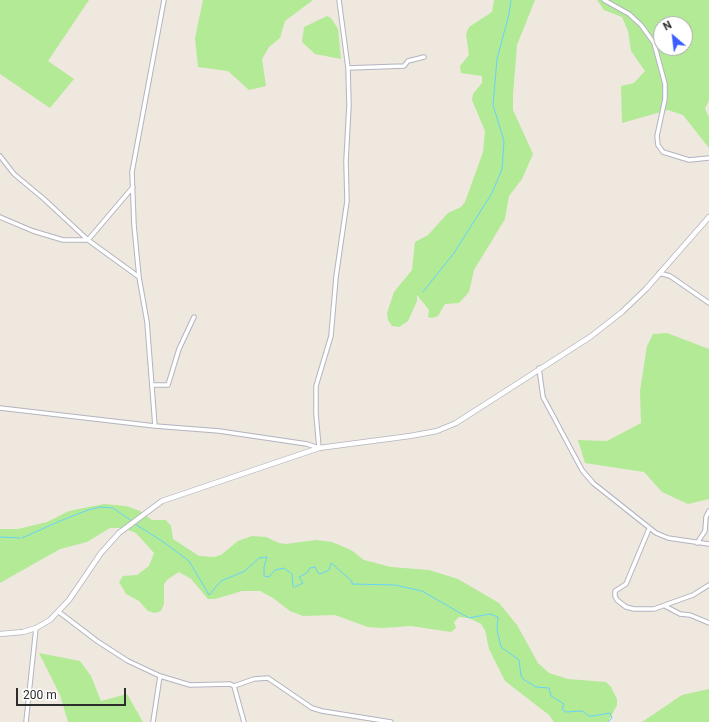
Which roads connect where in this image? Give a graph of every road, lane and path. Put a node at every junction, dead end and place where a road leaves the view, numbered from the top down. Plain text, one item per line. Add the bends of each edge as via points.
1 (164, 0) edge
2 (338, 0) edge
3 (604, 0) edge
4 (424, 57) dead end
5 (348, 68) junction
6 (0, 156) edge
7 (709, 158) edge
8 (133, 187) junction
9 (0, 216) edge
10 (709, 217) edge
11 (88, 240) junction
12 (660, 273) junction
13 (140, 277) junction
14 (709, 304) edge
15 (194, 317) dead end
16 (539, 368) junction
17 (152, 385) junction
18 (0, 408) edge
19 (155, 426) junction
20 (319, 448) junction
21 (709, 512) edge
22 (649, 529) junction
23 (696, 543) junction
24 (709, 544) edge
25 (709, 585) edge
26 (665, 606) junction
27 (59, 612) junction
28 (709, 624) edge
29 (36, 628) junction
30 (0, 634) edge
31 (160, 676) junction
32 (234, 686) junction
33 (26, 722) edge
34 (153, 722) edge
35 (244, 722) edge
36 (391, 722) edge

1 - 8 street via 137,140 132,172
2 - 5 street
3 - 7 street via 629,14 654,43 665,84 665,99 657,136 658,145 663,152 689,160
4 - 5 street via 408,61 404,66
5 - 20 street via 347,201 331,336 316,386
6 - 11 street via 14,174
8 - 11 street
8 - 13 street
9 - 11 street via 33,232 63,240
10 - 12 street
11 - 13 street
12 - 14 street via 670,276
12 - 16 street via 622,312 590,337
13 - 17 street
15 - 17 street via 179,349 170,382 168,385
16 - 20 street via 456,423 437,431
16 - 22 street via 543,397 582,470 593,483
17 - 19 street
18 - 19 street
19 - 20 street via 219,431
20 - 27 street via 162,501 118,533
21 - 23 street via 705,531
22 - 23 street via 668,538
22 - 26 street via 626,584 615,591 615,596 626,607 634,609
23 - 24 street
25 - 26 street via 693,595
26 - 28 street
27 - 29 street
27 - 31 street via 128,661
29 - 30 street
29 - 33 street
31 - 32 street via 190,685
31 - 34 street
32 - 35 street
32 - 36 street via 254,679 268,678 312,708

